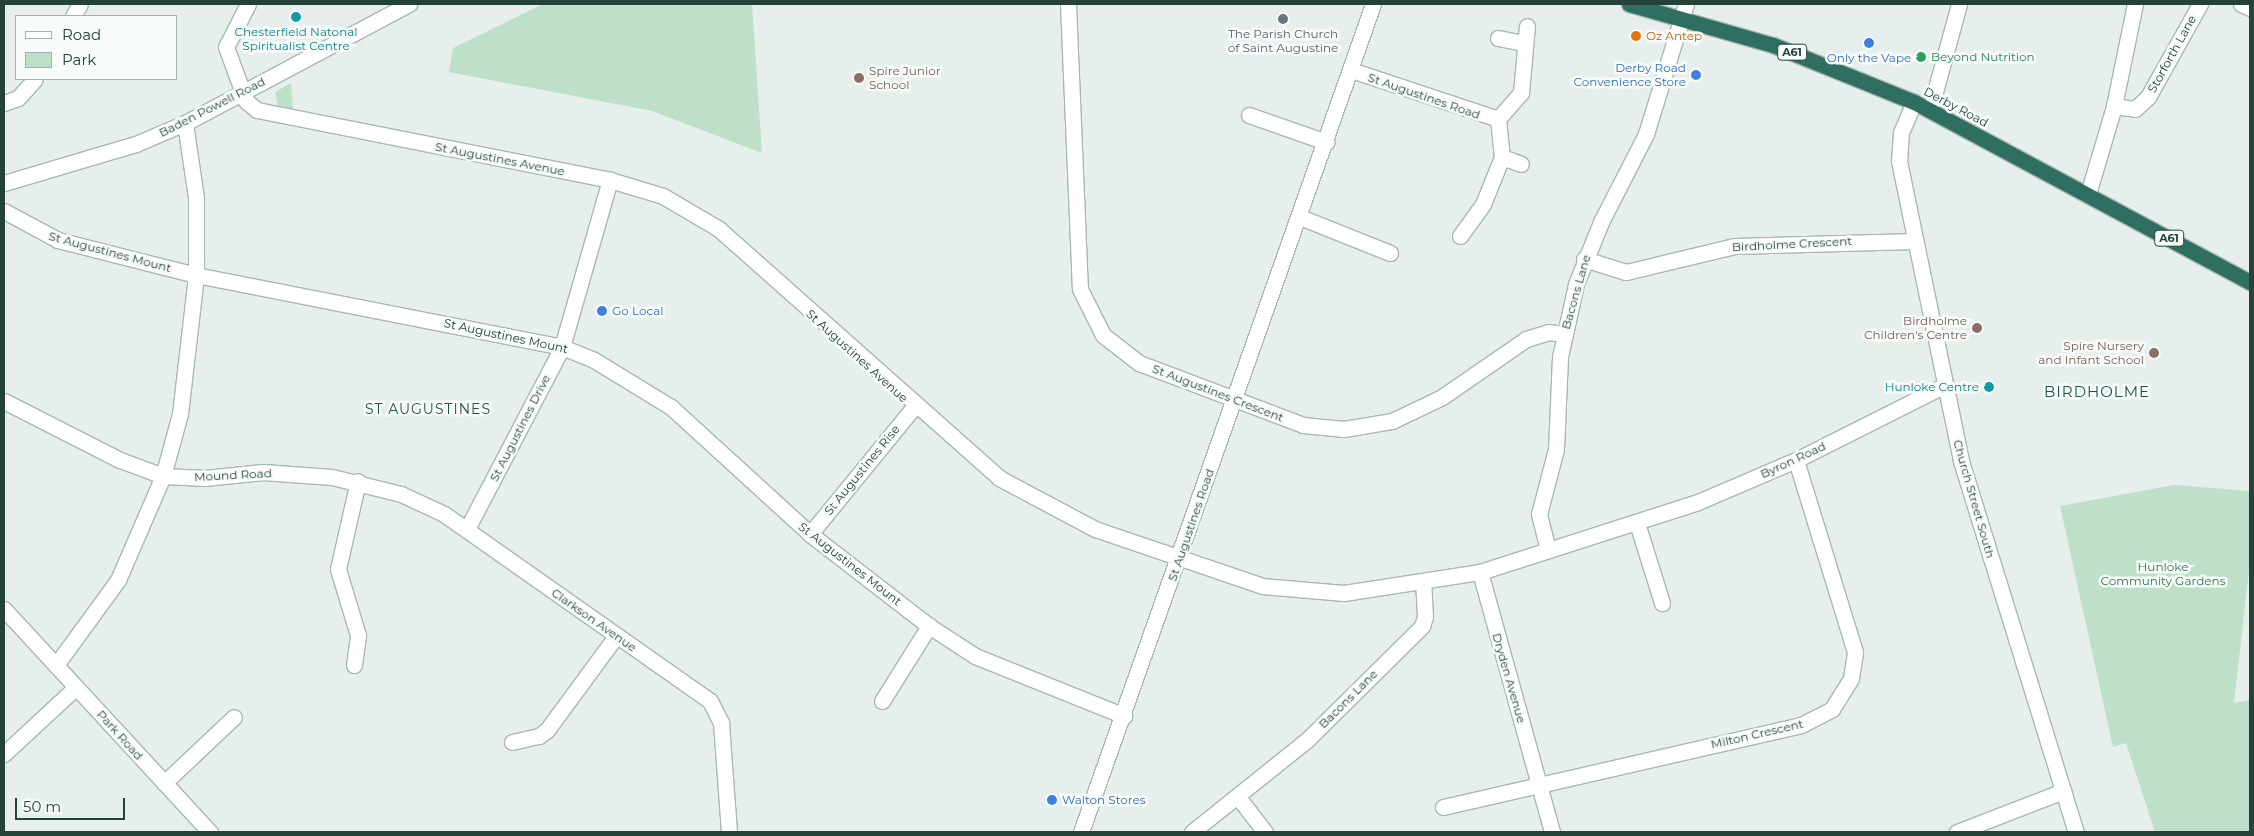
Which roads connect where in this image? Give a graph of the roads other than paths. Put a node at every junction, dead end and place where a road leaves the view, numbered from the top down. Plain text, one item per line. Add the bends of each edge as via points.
1 (80, 4) edge
2 (248, 4) edge
3 (409, 4) edge
4 (1068, 4) edge
5 (1373, 4) edge
6 (1629, 4) edge
7 (1959, 4) edge
8 (2135, 4) edge
9 (2200, 4) edge
10 (2241, 4) edge
11 (2250, 8) edge
12 (1684, 11) edge
13 (74, 15) edge
14 (1527, 26) dead end
15 (1498, 38) dead end
16 (1523, 43) junction
17 (1351, 70) junction
18 (34, 80) edge
19 (242, 91) junction
20 (1914, 102) junction
21 (4, 103) edge
22 (2114, 106) junction
23 (1930, 110) junction
24 (1249, 115) dead end
25 (1498, 119) junction
26 (185, 123) junction
27 (1326, 142) junction
28 (1502, 157) junction
29 (1521, 164) dead end
30 (610, 180) junction
31 (4, 183) edge
32 (2088, 194) junction
33 (4, 211) edge
34 (1300, 217) junction
35 (1460, 236) dead end
36 (1914, 241) junction
37 (1390, 254) dead end
38 (1584, 259) junction
39 (196, 274) junction
40 (2250, 282) edge
41 (1564, 334) junction
42 (562, 347) junction
43 (1945, 385) junction
44 (4, 401) edge
45 (1235, 401) junction
46 (914, 407) junction
47 (1796, 460) junction
48 (163, 476) junction
49 (358, 481) junction
50 (1637, 523) junction
51 (467, 529) junction
52 (810, 534) junction
53 (1548, 550) junction
54 (1179, 559) junction
55 (1480, 572) junction
56 (1423, 583) junction
57 (1662, 603) dead end
58 (4, 609) edge
59 (929, 626) junction
60 (616, 636) junction
61 (56, 665) junction
62 (354, 665) dead end
63 (76, 687) junction
64 (882, 701) dead end
65 (1124, 716) junction
66 (234, 717) dead end
67 (512, 742) dead end
68 (4, 754) edge
69 (164, 784) junction
70 (1538, 784) junction
71 (2063, 791) junction
72 (1238, 797) junction
73 (1443, 807) dead end
74 (210, 832) edge
75 (729, 832) edge
76 (1081, 832) edge
77 (1192, 832) edge
78 (1265, 832) edge
79 (1552, 832) edge
80 (1957, 832) edge
81 (2076, 832) edge

1 - 13 street
2 - 19 street via 226,47
3 - 19 street, Baden Powell Road
4 - 45 street, St Augustines Crescent via 1078,272 1084,305 1102,335 1139,364
5 - 17 street, St Augustines Road
6 - 12 highway, Derby Road / A61
7 - 23 street
8 - 22 street
9 - 22 street, Storforth Lane via 2148,97 2135,109
10 - 11 street
12 - 20 highway, Derby Road / A61
12 - 38 street, Bacons Lane via 1646,134
14 - 16 street
15 - 16 street
16 - 25 street via 1527,61 1521,93
17 - 25 street, St Augustines Road
17 - 27 street, St Augustines Road
18 - 21 street via 18,98
19 - 26 street, Baden Powell Road
19 - 30 street, St Augustines Avenue via 258,110 274,116
20 - 23 highway, Derby Road / A61
20 - 36 street, Church Street South via 1899,146
22 - 32 street
23 - 32 highway, Derby Road / A61
24 - 27 street
25 - 28 street
26 - 31 street, Baden Powell Road via 136,144
26 - 39 street via 196,198
27 - 34 street, St Augustines Road
28 - 29 street
28 - 35 street via 1483,204
30 - 42 street, St Augustines Drive
30 - 46 street, St Augustines Avenue via 663,196 719,229
32 - 40 highway, Derby Road / A61
33 - 39 street, St Augustines Mount via 58,240
34 - 37 street
34 - 45 street, St Augustines Road
36 - 38 street, Birdholme Crescent via 1734,246 1626,272
36 - 43 street, Church Street South
38 - 41 street, Bacons Lane
39 - 42 street, St Augustines Mount
39 - 48 street via 180,414
41 - 45 street, St Augustines Crescent via 1549,332 1526,339 1442,396 1368,427 1303,425
41 - 53 street, Bacons Lane via 1556,449 1538,514
42 - 51 street, St Augustines Drive
42 - 52 street, St Augustines Mount via 632,380 671,408
43 - 47 street, Byron Road
43 - 71 street, Church Street South via 1960,461
44 - 48 street, Mound Road via 120,460
45 - 54 street, St Augustines Road
46 - 52 street, St Augustines Rise
46 - 54 street, St Augustines Avenue via 999,478 1036,502 1095,529
47 - 50 street, Byron Road
47 - 70 street, Milton Crescent via 1855,652 1851,678 1839,702 1826,715 1800,725
48 - 49 street, Mound Road via 205,478 263,472
48 - 61 street via 116,585
49 - 51 street, Clarkson Avenue via 420,501
49 - 62 street via 338,569 358,635
50 - 53 street, Byron Road
50 - 57 street
51 - 60 street, Clarkson Avenue
52 - 59 street, St Augustines Mount
53 - 55 street, Byron Road
54 - 56 street, St Augustines Avenue via 1281,590 1344,593
54 - 65 street, St Augustines Road
55 - 56 street, St Augustines Avenue
55 - 70 street, Dryden Avenue
56 - 72 street, Bacons Lane via 1425,617 1422,626 1308,739
58 - 61 street, Park Road
59 - 64 street
59 - 65 street, St Augustines Mount via 976,656
60 - 67 street via 547,730 539,736
60 - 75 street, Clarkson Avenue via 710,701 720,715
61 - 63 street, Park Road
63 - 68 street
63 - 69 street, Park Road
65 - 76 street, St Augustines Road
66 - 69 street
69 - 74 street, Park Road
70 - 73 street
70 - 79 street, Dryden Avenue
71 - 80 street
71 - 81 street, Church Street South
72 - 77 street, Bacons Lane
72 - 78 street

